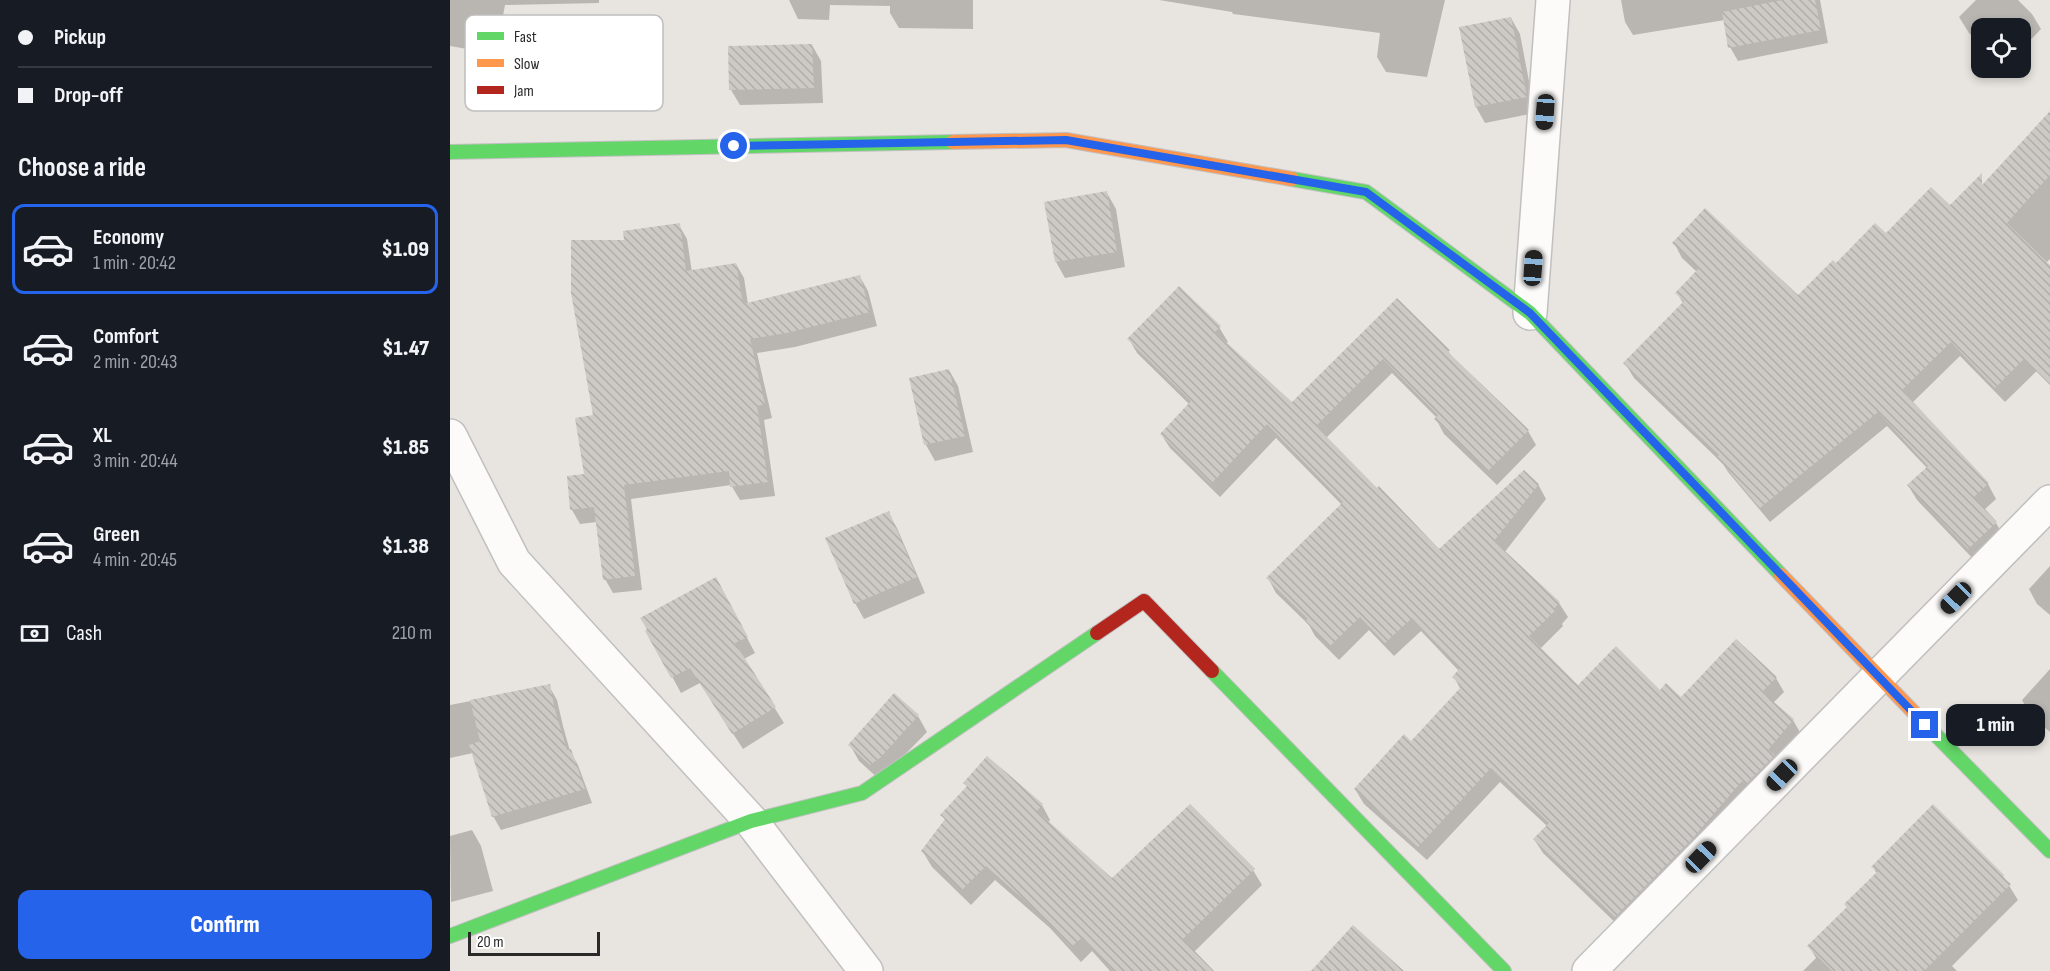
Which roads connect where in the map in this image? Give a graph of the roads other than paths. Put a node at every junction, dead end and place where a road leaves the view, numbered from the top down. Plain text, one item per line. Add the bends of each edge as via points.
1 (1553, 0) edge
2 (450, 152) edge
3 (1530, 313) junction
4 (450, 436) edge
5 (2050, 502) edge
6 (1878, 677) junction
7 (751, 821) junction
8 (2050, 851) edge
9 (450, 936) edge
10 (866, 971) edge
11 (1504, 971) edge
12 (1589, 971) edge

1 - 3 street
2 - 3 street via 1066,140 1366,192
3 - 6 street
4 - 7 street via 514,562
5 - 6 street
6 - 8 street
6 - 12 street
7 - 9 street
7 - 10 street
7 - 11 street via 862,793 1144,601

